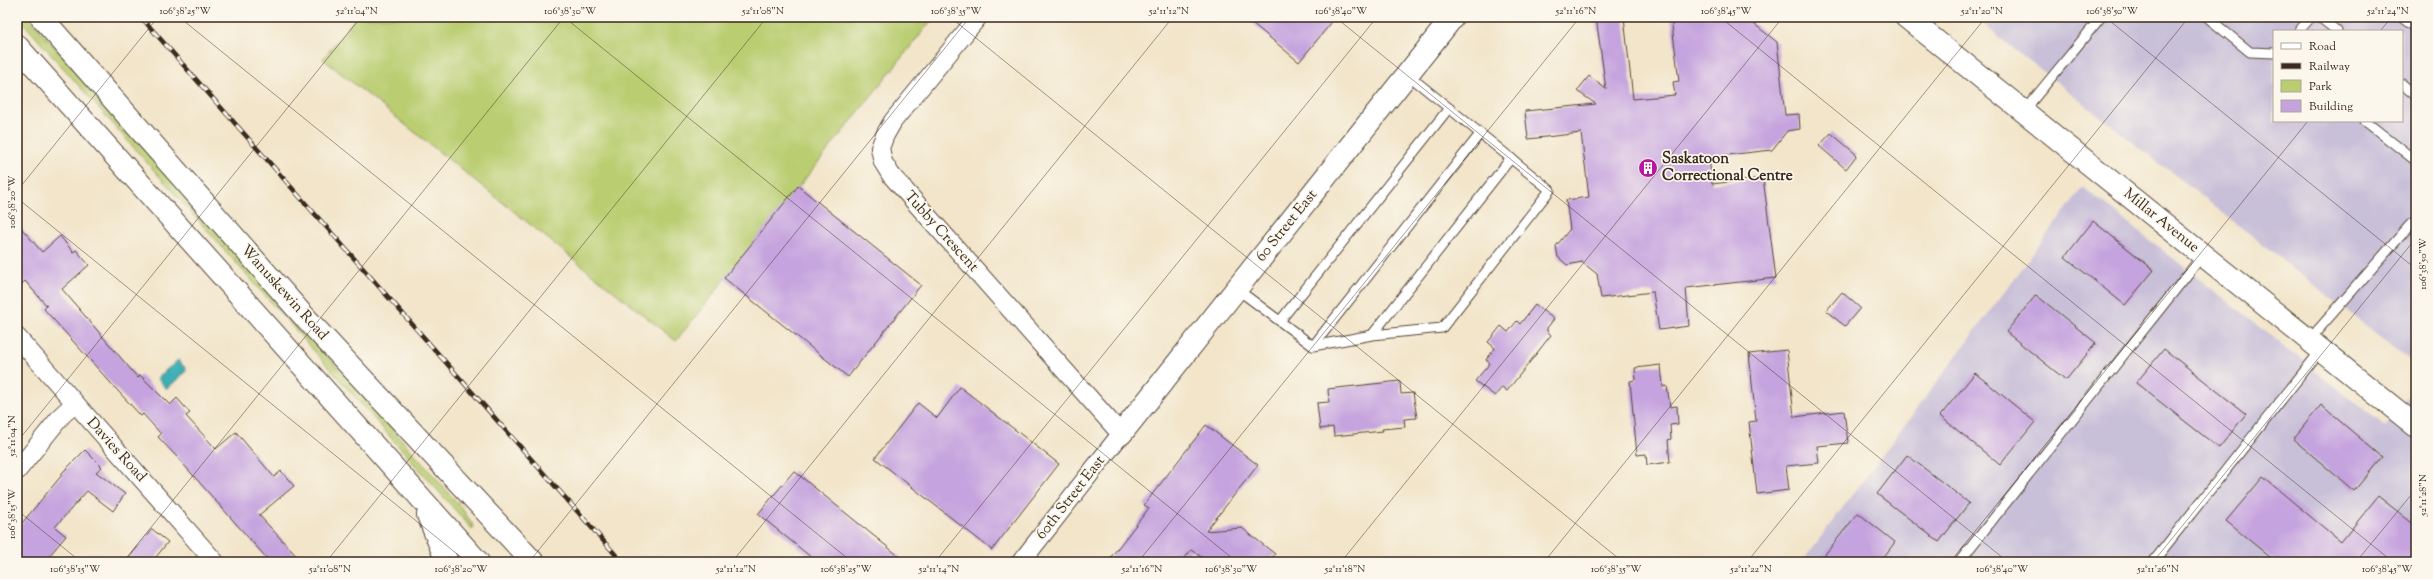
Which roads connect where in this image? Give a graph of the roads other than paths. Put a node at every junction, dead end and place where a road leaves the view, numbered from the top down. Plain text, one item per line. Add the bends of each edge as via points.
1 (41, 17) edge
2 (978, 17) edge
3 (1453, 17) edge
4 (1906, 17) edge
5 (2101, 17) edge
6 (2206, 17) edge
7 (2311, 17) edge
8 (2319, 17) edge
9 (2401, 17) edge
10 (2416, 28) edge
11 (2300, 30) edge
12 (2336, 30) edge
13 (17, 46) edge
14 (2273, 53) edge
15 (1407, 74) junction
16 (2403, 85) edge
17 (2416, 96) edge
18 (1449, 108) junction
19 (2024, 111) junction
20 (2366, 122) edge
21 (1480, 134) junction
22 (1511, 158) junction
23 (2416, 161) edge
24 (2416, 222) edge
25 (2203, 255) junction
26 (1237, 288) junction
27 (1280, 321) junction
28 (1372, 335) junction
29 (17, 337) edge
30 (2316, 344) junction
31 (1313, 346) junction
32 (74, 404) junction
33 (2416, 426) edge
34 (1120, 434) junction
35 (17, 472) edge
36 (423, 500) junction
37 (523, 558) edge
38 (215, 562) edge
39 (446, 562) edge
40 (478, 562) edge
41 (1021, 562) edge
42 (1959, 562) edge
43 (2153, 562) edge

1 - 37 main road, Wanuskewin Road via 301,313
2 - 34 street, Tubby Crescent via 893,121 880,148 883,162 891,175
3 - 15 main road, 60 Street East
4 - 19 main road, Millar Avenue
5 - 19 lane
6 - 14 lane via 2250,52
7 - 11 lane
8 - 12 lane
9 - 10 lane
13 - 36 main road
15 - 18 lane
15 - 26 main road, 60 Street East
16 - 17 lane
18 - 21 lane
18 - 27 lane
19 - 25 main road, Millar Avenue
20 - 23 lane
21 - 22 lane
21 - 31 lane
22 - 28 lane
22 - 28 lane via 1550,190 1442,328
24 - 30 lane via 2410,225
25 - 30 main road, Millar Avenue
25 - 42 lane
26 - 27 lane
26 - 34 main road, 60 Street East
27 - 31 lane
28 - 31 lane
29 - 32 street, Davies Road
30 - 33 main road, Millar Avenue
30 - 43 lane
32 - 35 street via 62,415
32 - 38 street, Davies Road
34 - 41 street, 60th Street East
36 - 39 main road
36 - 40 main road

